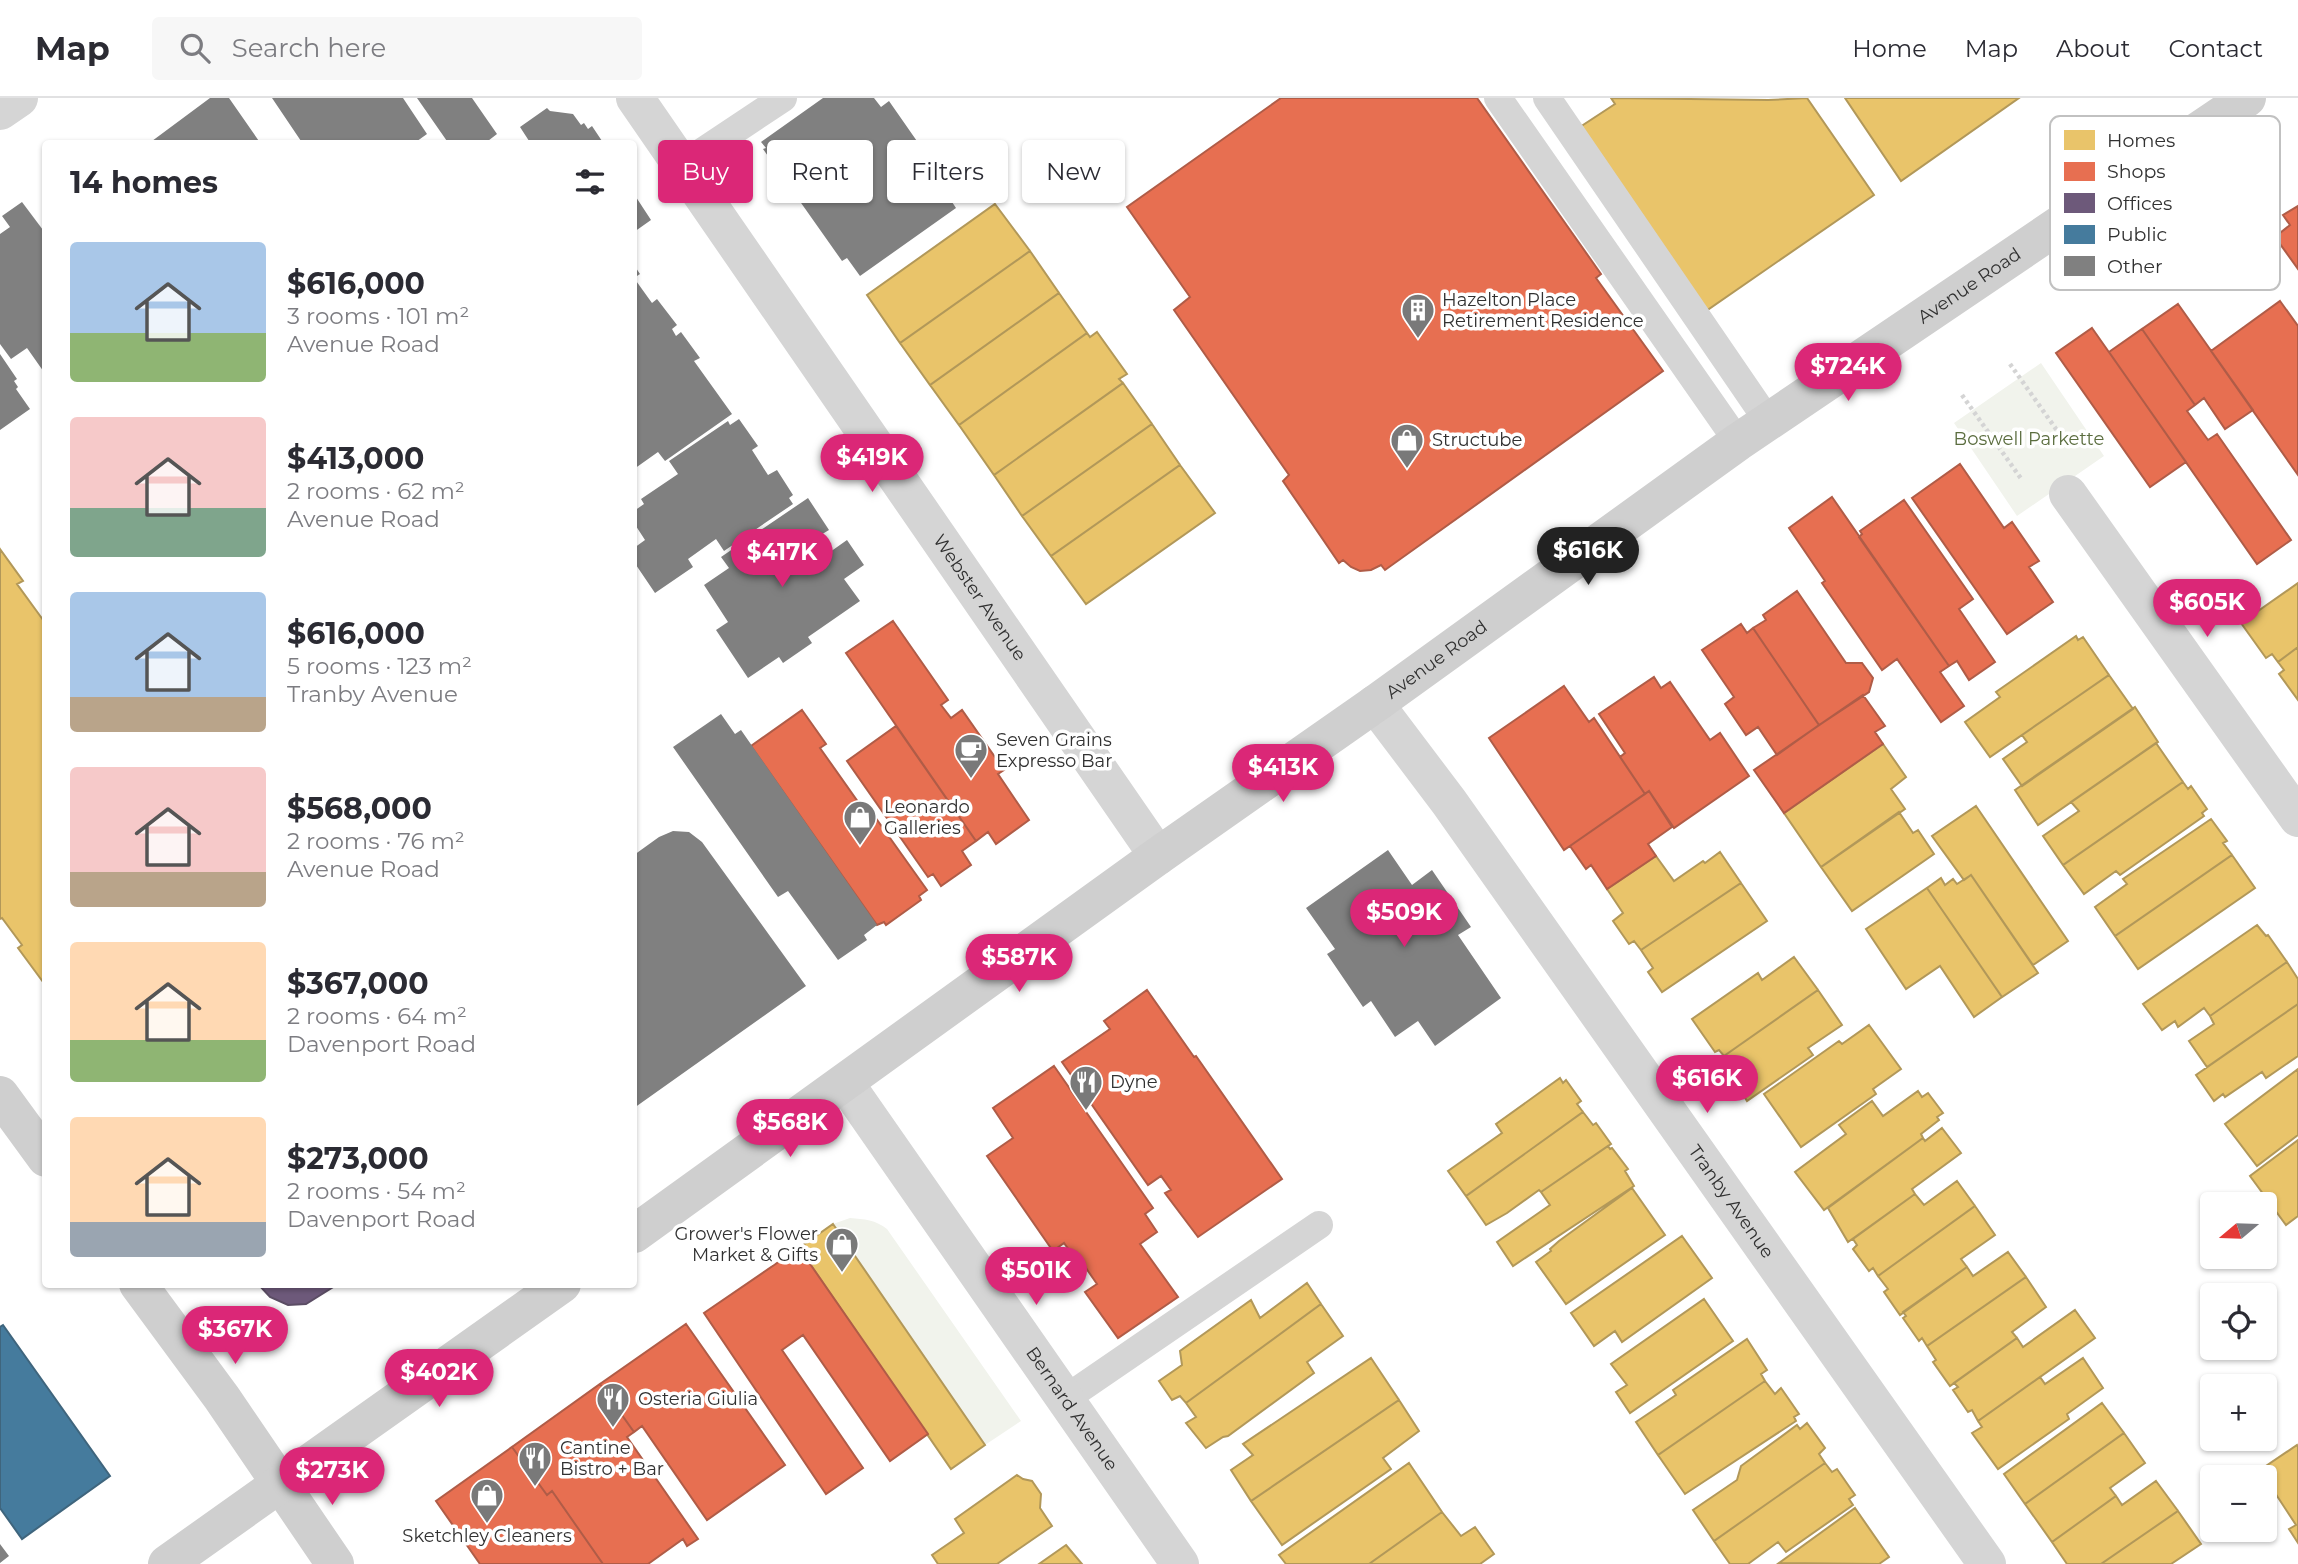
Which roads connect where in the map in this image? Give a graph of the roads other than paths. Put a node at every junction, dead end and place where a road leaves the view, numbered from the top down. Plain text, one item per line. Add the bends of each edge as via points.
1 (19, 98) edge
2 (635, 98) edge
3 (783, 98) edge
4 (1498, 98) edge
5 (1547, 98) edge
6 (2247, 98) edge
7 (0, 111) edge
8 (2220, 116) edge
9 (663, 140) edge
10 (720, 140) edge
11 (707, 203) edge
12 (2050, 231) edge
13 (1753, 432) junction
14 (2068, 494) dead end
15 (1375, 704) junction
16 (2298, 818) edge
17 (1158, 856) junction
18 (845, 1083) junction
19 (0, 1094) edge
20 (42, 1152) edge
21 (1319, 1224) dead end
22 (637, 1232) edge
23 (141, 1288) edge
24 (556, 1288) edge
25 (1065, 1399) junction
26 (280, 1483) junction
27 (166, 1564) edge
28 (335, 1564) edge
29 (1180, 1564) edge
30 (1987, 1564) edge

1 - 7 street
2 - 9 street, Webster Avenue
3 - 10 lane
4 - 13 lane
5 - 13 lane
6 - 8 main road, Avenue Road
11 - 17 street, Webster Avenue
12 - 13 main road, Avenue Road
13 - 15 main road, Avenue Road
14 - 16 street
15 - 17 main road, Avenue Road
15 - 30 street, Tranby Avenue
17 - 18 main road, Avenue Road
18 - 22 main road, Avenue Road
18 - 25 street, Bernard Avenue
19 - 20 main road
21 - 25 lane
23 - 26 main road
24 - 26 main road
25 - 29 street, Bernard Avenue
26 - 27 main road
26 - 28 main road

